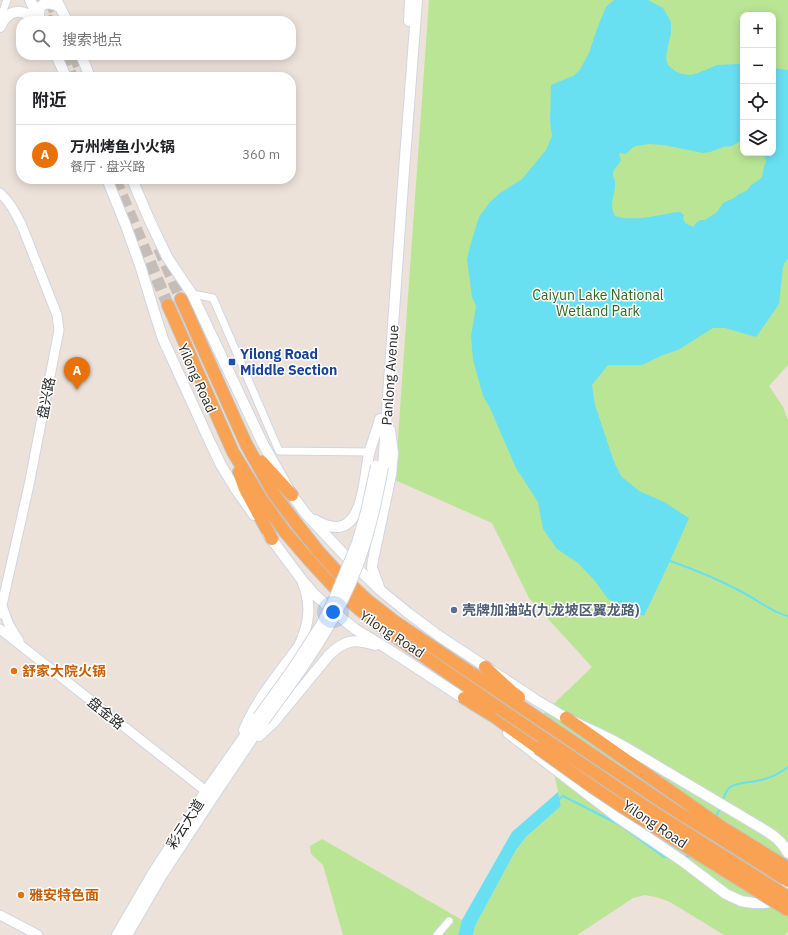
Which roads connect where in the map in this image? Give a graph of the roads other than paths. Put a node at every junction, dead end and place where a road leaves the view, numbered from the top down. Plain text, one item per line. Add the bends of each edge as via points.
1 (7, 0) edge
2 (30, 0) edge
3 (410, 0) edge
4 (417, 0) edge
5 (58, 3) edge
6 (33, 16) edge
7 (38, 16) edge
8 (39, 16) edge
9 (64, 16) edge
10 (0, 19) edge
11 (0, 27) edge
12 (58, 60) edge
13 (83, 60) edge
14 (64, 72) edge
15 (88, 72) edge
16 (109, 184) edge
17 (134, 184) edge
18 (0, 193) edge
19 (192, 294) junction
20 (181, 299) tunnel mouth
21 (168, 305) tunnel mouth
22 (384, 418) junction
23 (246, 444) junction
24 (233, 452) junction
25 (370, 452) junction
26 (292, 495) junction
27 (306, 514) junction
28 (272, 539) junction
29 (302, 580) junction
30 (380, 590) junction
31 (1, 610) edge
32 (0, 629) edge
33 (24, 647) junction
34 (388, 649) junction
35 (485, 667) junction
36 (509, 694) junction
37 (464, 698) joint
38 (495, 715) junction
39 (566, 718) junction
40 (261, 719) junction
41 (538, 748) junction
42 (245, 750) junction
43 (234, 752) junction
44 (209, 794) junction
45 (644, 806) junction
46 (788, 853) edge
47 (788, 868) edge
48 (788, 882) edge
49 (788, 897) edge
50 (788, 910) edge
51 (0, 915) edge
52 (449, 921) dead end
53 (38, 935) edge
54 (117, 935) edge
55 (127, 935) edge
56 (437, 935) edge

1 - 10 street
2 - 7 main road
3 - 22 main road, Panlong Avenue
4 - 22 main road, Panlong Avenue
5 - 8 main road via 49,2 42,5
5 - 9 main road
6 - 11 main road via 13,13 4,19
12 - 14 main road
13 - 15 main road
16 - 28 main road, Yilong Road via 141,268 163,339 209,440 235,488
17 - 19 main road, Yilong Road via 167,257
18 - 31 street, 盘兴路 via 8,200 22,226 57,315 59,330 29,485
19 - 25 street via 213,298 279,451
19 - 26 main road, Yilong Road via 263,444
20 - 23 highway, Yilong Road
21 - 24 highway, Yilong Road
22 - 25 main road
22 - 30 main road via 392,445 393,463 372,560 372,568
22 - 40 main road, Panlong Avenue, bridge via 374,514 354,574 328,628 298,674
23 - 26 highway
23 - 36 highway, Yilong Road via 274,494 296,524 319,552 367,600 394,621
24 - 28 highway via 241,481
24 - 38 highway, Yilong Road via 285,532 334,587
25 - 27 main road via 360,504 348,523 336,527 329,526
26 - 27 main road, Yilong Road
27 - 30 main road, Yilong Road
28 - 29 main road, Yilong Road
29 - 34 main road, Yilong Road via 345,621
29 - 43 main road via 308,602 307,624 303,636 299,646 249,717
30 - 35 main road, Yilong Road via 439,636
31 - 33 street
32 - 33 street, 盘金路
33 - 44 street, 盘金路
34 - 37 main road, Yilong Road
34 - 42 main road via 358,640 336,648 274,722
35 - 36 highway
35 - 39 main road, Yilong Road
36 - 48 highway, Yilong Road via 677,812
37 - 38 highway
38 - 41 highway
38 - 45 highway, Yilong Road, bridge
38 - 48 main road, Yilong Road, bridge via 616,816 726,894 741,901 764,903 774,901 784,891
39 - 46 main road, Yilong Road via 606,736 763,829 777,838
39 - 47 highway via 720,826
40 - 42 main road, 彩云大道
40 - 43 main road, 彩云大道
41 - 45 highway, bridge
41 - 50 highway, bridge via 621,806
42 - 44 main road, 彩云大道
43 - 44 main road, 彩云大道
44 - 54 main road, 彩云大道 via 153,873
44 - 55 main road, 彩云大道
45 - 49 highway, Yilong Road, bridge
51 - 53 street
52 - 56 street

